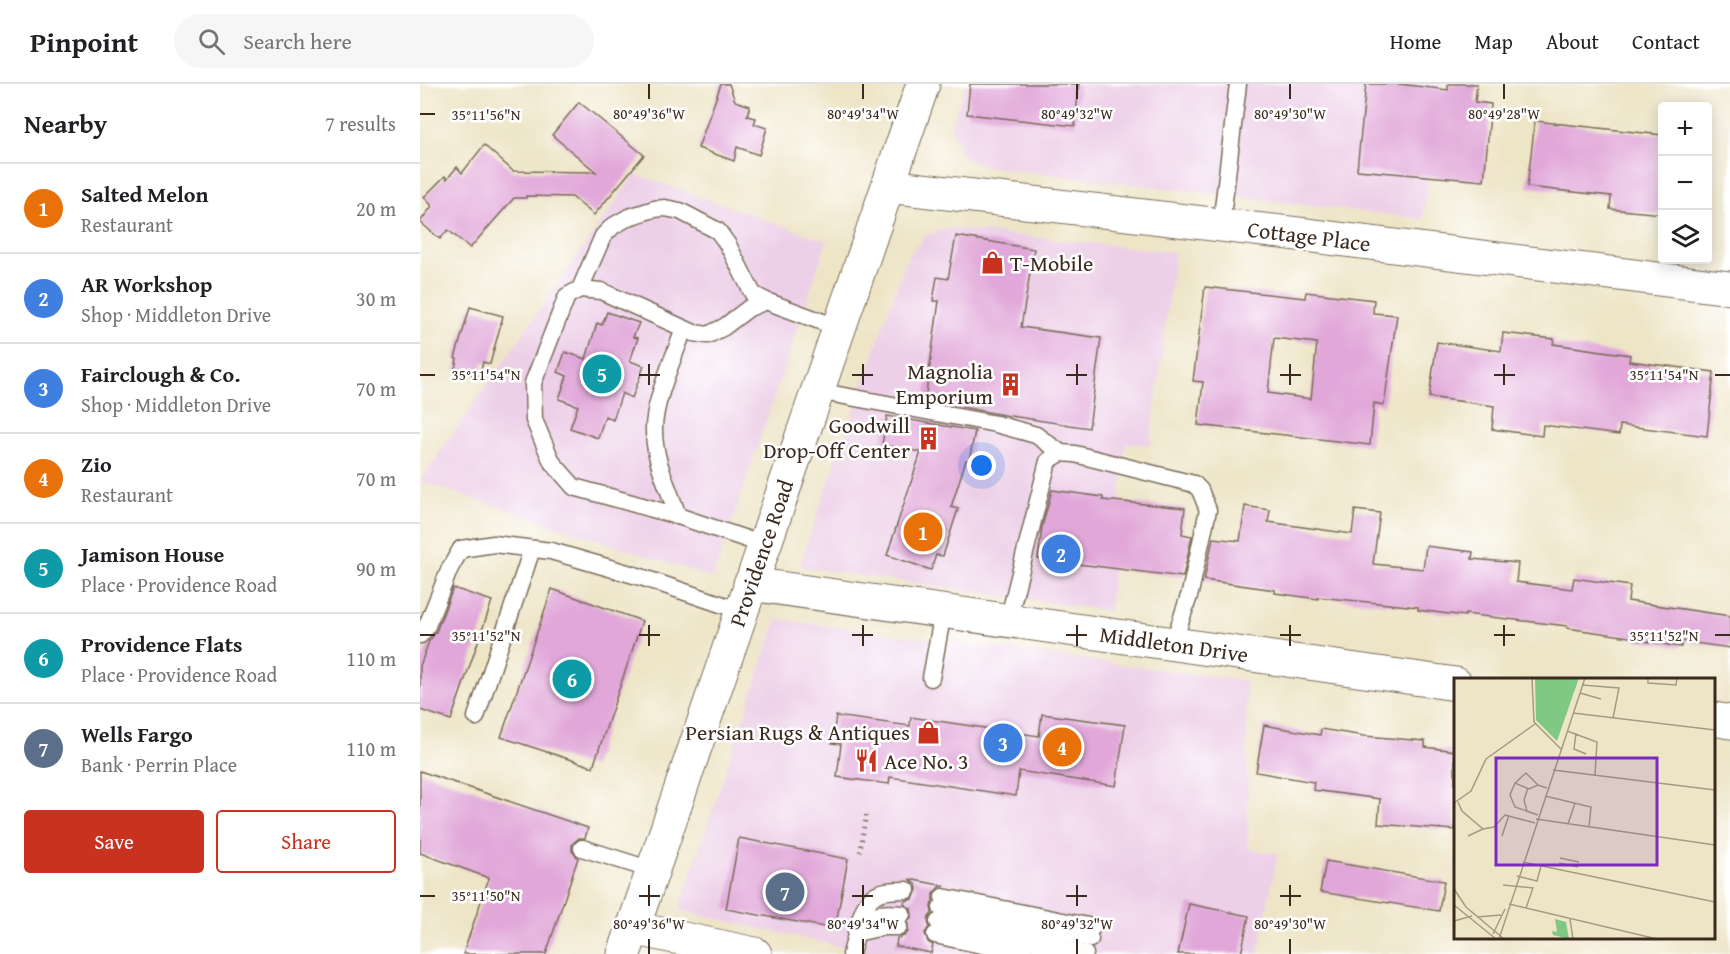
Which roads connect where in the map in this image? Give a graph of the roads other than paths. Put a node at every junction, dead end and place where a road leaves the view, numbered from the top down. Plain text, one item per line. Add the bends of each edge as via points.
1 (923, 84) edge
2 (1238, 84) edge
3 (888, 186) junction
4 (1221, 225) junction
5 (1730, 288) edge
6 (580, 289) junction
7 (766, 302) junction
8 (839, 328) junction
9 (684, 329) junction
10 (817, 392) junction
11 (1061, 453) junction
12 (678, 516) junction
13 (764, 545) junction
14 (532, 549) junction
15 (746, 598) junction
16 (942, 612) junction
17 (1008, 621) junction
18 (420, 635) edge
19 (1173, 644) junction
20 (931, 678) dead end
21 (1454, 684) edge
22 (476, 717) dead end
23 (1715, 719) edge
24 (1730, 722) edge
25 (582, 848) dead end
26 (652, 870) junction
27 (939, 915) junction
28 (859, 922) junction
29 (1090, 940) edge
30 (628, 941) edge
31 (754, 954) edge
32 (851, 954) edge
33 (1024, 954) edge

1 - 3 street, Providence Road
2 - 4 lane
3 - 4 street, Cottage Place
3 - 8 street, Providence Road
4 - 5 street, Cottage Place
6 - 7 lane via 603,236 613,226 629,217 666,208 681,211 718,231 753,294
6 - 9 lane via 601,291
6 - 12 lane via 567,296 533,382 534,420 552,462 574,487
7 - 8 lane
7 - 9 lane via 749,308 708,335
8 - 10 street, Providence Road
9 - 12 lane via 657,407 654,429 656,452
10 - 11 lane via 996,424 1036,435
10 - 13 street, Providence Road
11 - 17 lane via 1048,461
11 - 19 lane via 1194,484 1200,490 1208,510 1205,529
12 - 13 lane
13 - 15 street, Providence Road
14 - 15 lane
14 - 18 lane via 494,544 461,549
14 - 22 lane
15 - 16 street, Middleton Drive
15 - 26 street, Providence Road
16 - 17 street, Middleton Drive
16 - 20 lane
17 - 19 street, Middleton Drive
19 - 21 street, Middleton Drive
23 - 24 street
25 - 26 lane
26 - 30 street, Providence Road
27 - 29 lane
27 - 29 lane
27 - 33 lane
28 - 28 lane via 871,916 903,908 883,890 869,900
28 - 32 lane
30 - 31 street

